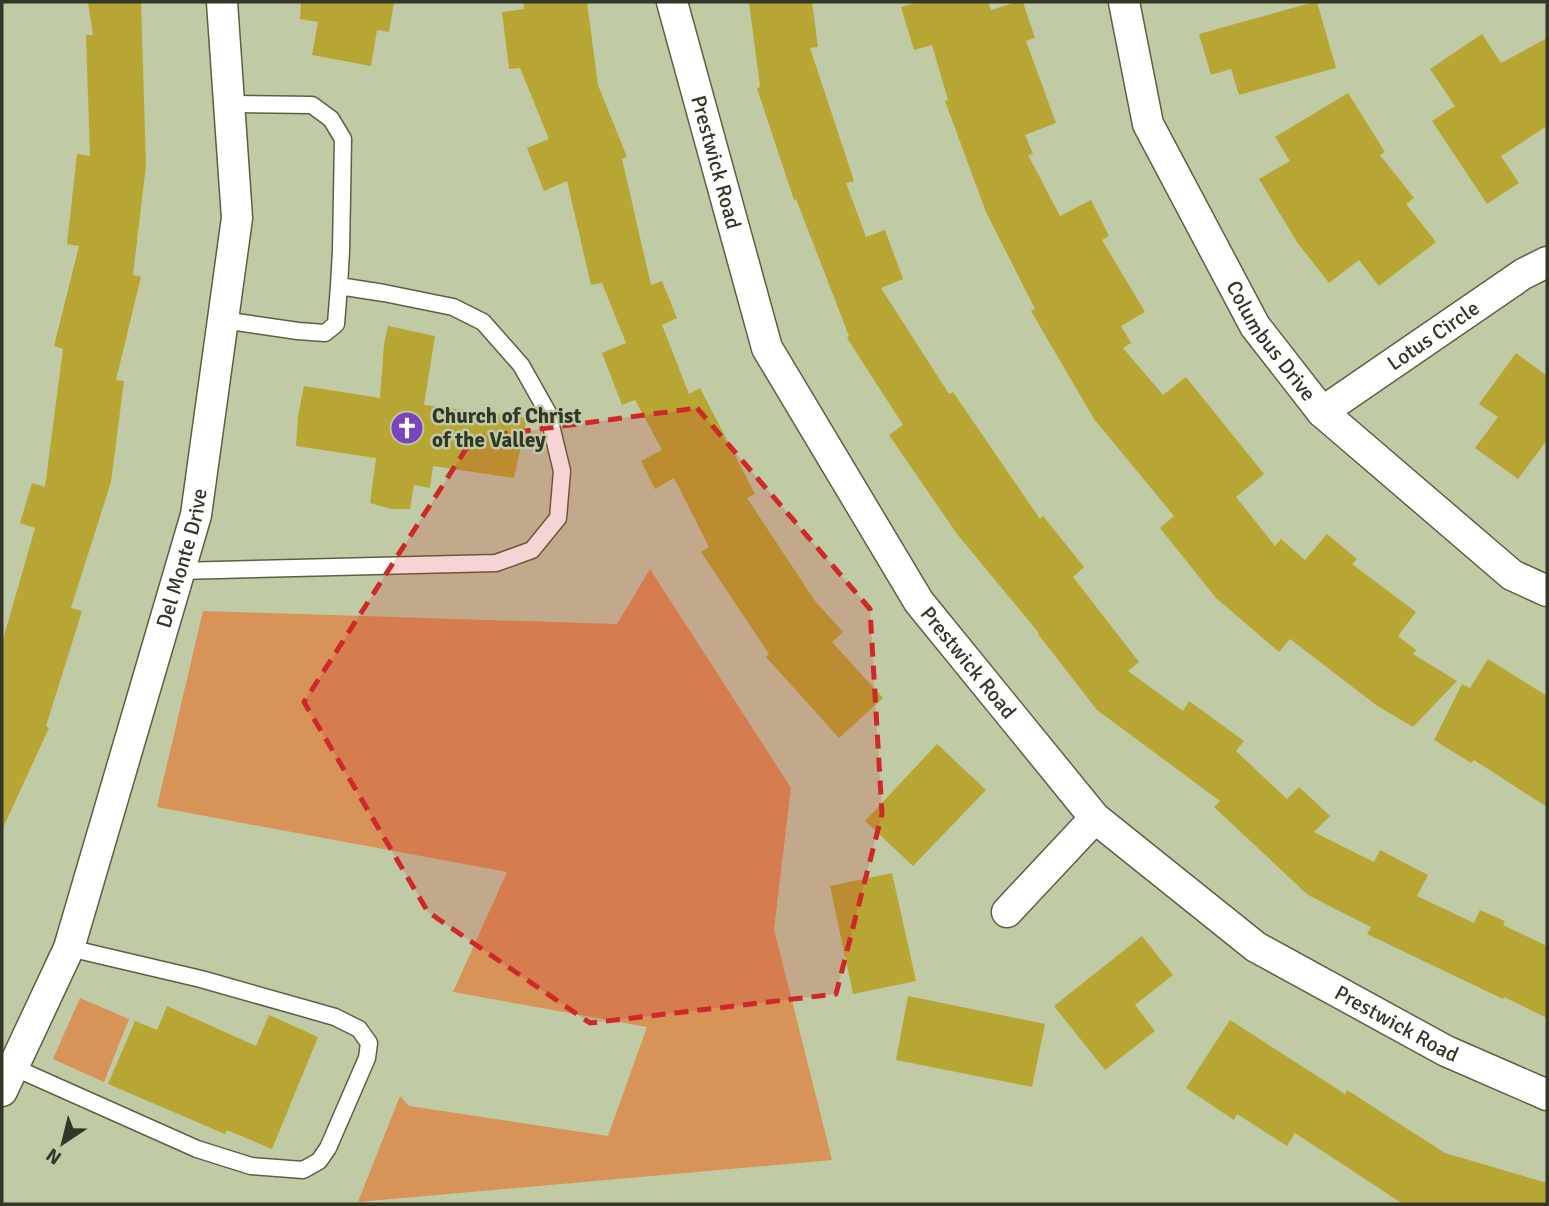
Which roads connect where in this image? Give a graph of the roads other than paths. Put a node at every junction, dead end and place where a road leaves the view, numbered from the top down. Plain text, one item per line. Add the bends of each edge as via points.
1 (222, 2) edge
2 (672, 2) edge
3 (1124, 2) edge
4 (229, 104) junction
5 (1547, 262) edge
6 (339, 286) junction
7 (223, 320) junction
8 (1322, 412) junction
9 (179, 571) junction
10 (1547, 591) edge
11 (1095, 818) junction
12 (1007, 912) dead end
13 (69, 948) junction
14 (7, 1079) edge
15 (1547, 1095) edge

1 - 4 street, Del Monte Drive
2 - 11 street, Prestwick Road via 767,348 919,601
3 - 8 street, Columbus Drive via 1148,124 1255,326
4 - 6 lane via 312,105 331,119 343,139
4 - 7 street, Del Monte Drive via 237,218
5 - 8 street, Lotus Circle
6 - 7 lane via 336,324 326,333
6 - 9 lane via 453,307 483,322 521,365 548,413 562,471 558,518 532,550 496,563
7 - 9 street, Del Monte Drive via 196,515
8 - 10 street, Columbus Drive via 1512,575
9 - 13 street, Del Monte Drive
11 - 12 street
11 - 15 street, Prestwick Road via 1256,947 1446,1051
13 - 14 street, Del Monte Drive
13 - 14 lane via 201,979 335,1017 359,1029 369,1043 367,1058 328,1148 319,1161 303,1170 251,1167

